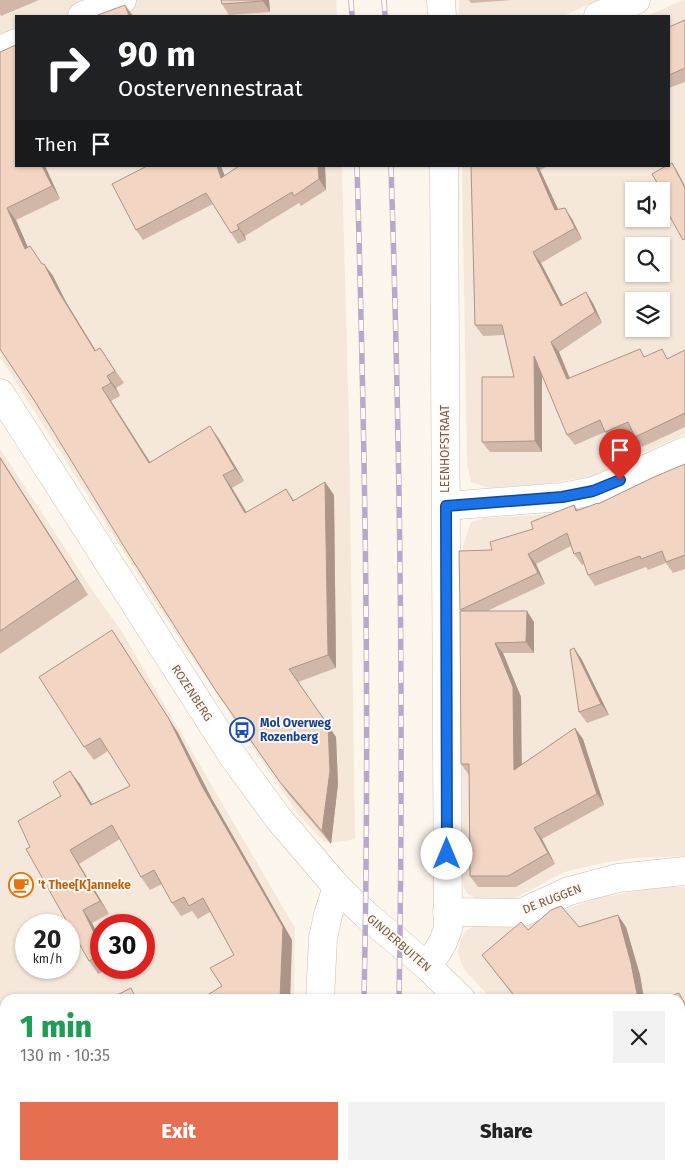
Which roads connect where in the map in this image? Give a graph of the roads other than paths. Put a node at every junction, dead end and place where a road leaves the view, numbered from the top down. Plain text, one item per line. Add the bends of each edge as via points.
1 (122, 0) edge
2 (441, 0) edge
3 (636, 0) edge
4 (84, 15) edge
5 (442, 15) edge
6 (600, 15) edge
7 (15, 43) edge
8 (0, 50) edge
9 (444, 167) edge
10 (0, 393) edge
11 (685, 451) edge
12 (446, 506) junction
13 (685, 871) edge
14 (337, 887) junction
15 (447, 912) junction
16 (428, 967) junction
17 (320, 994) edge
18 (456, 994) edge

1 - 4 street
2 - 5 street
3 - 6 street
7 - 8 street
9 - 12 street, LEENHOFSTRAAT
10 - 14 street, ROZENBERG via 232,755 283,824
11 - 12 street via 593,491 562,497
12 - 15 street, LEENHOFSTRAAT
13 - 15 street, DE RUGGEN via 618,878 569,891 521,912
14 - 16 street, GINDERBUITEN
14 - 17 street via 324,938
15 - 16 street, LEENHOFSTRAAT via 448,928
16 - 18 street, GINDERBUITEN

